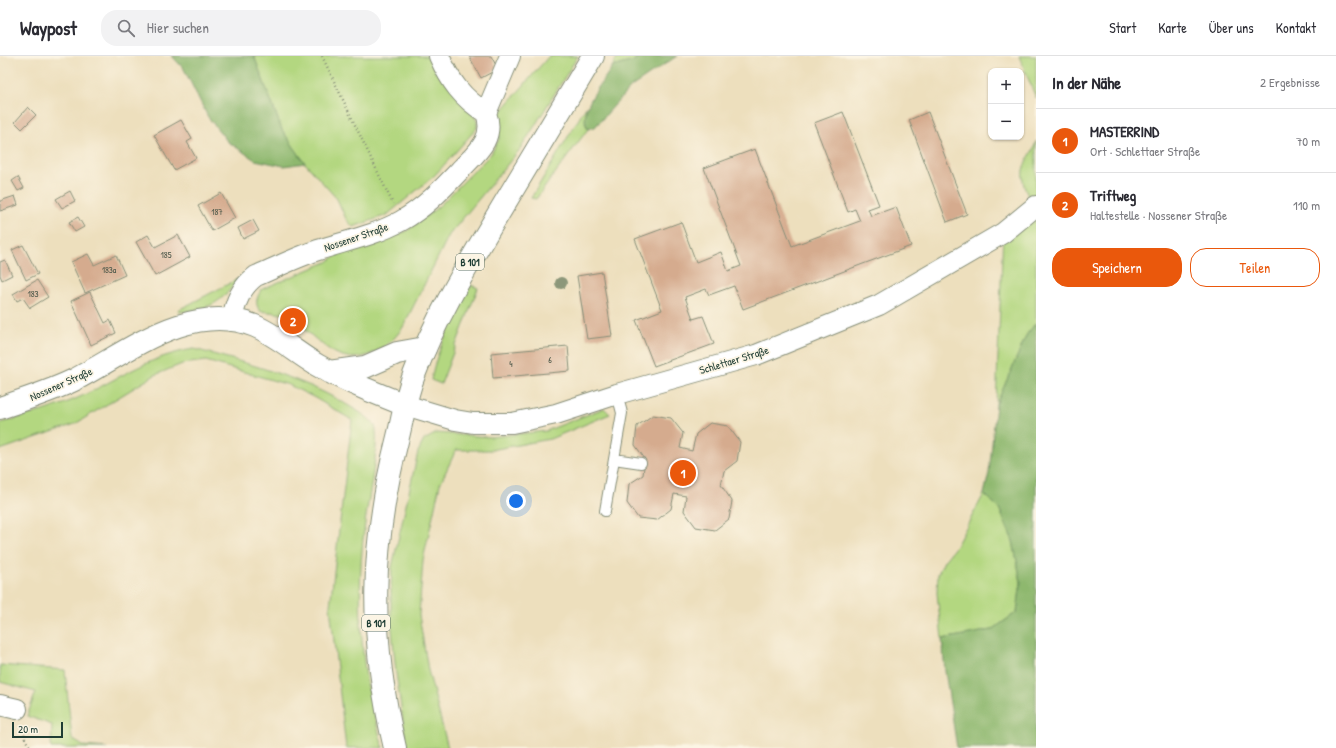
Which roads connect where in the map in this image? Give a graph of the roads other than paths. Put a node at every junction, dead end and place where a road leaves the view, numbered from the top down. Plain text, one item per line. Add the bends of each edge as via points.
1 (439, 56) edge
2 (509, 56) edge
3 (594, 56) edge
4 (486, 113) junction
5 (1036, 206) edge
6 (232, 321) junction
7 (426, 348) junction
8 (329, 372) junction
9 (617, 394) junction
10 (405, 405) junction
11 (0, 408) edge
12 (614, 459) junction
13 (641, 463) dead end
14 (606, 511) dead end
15 (395, 748) edge

1 - 4 street via 462,95
2 - 4 street, Nossener Straße
3 - 7 main road, B 101 via 452,292
4 - 6 street, Nossener Straße via 490,123 487,139 478,153 430,201 401,221 256,276 238,296
5 - 9 street, Schlettaer Straße via 1003,233 879,305 756,355
6 - 8 main road, Nossener Straße via 256,327
6 - 11 main road, Nossener Straße via 192,322 165,331 75,380
7 - 8 main road via 397,353 365,367
7 - 10 main road, B 101 via 413,376
8 - 10 main road, Nossener Straße
9 - 10 street, Schlettaer Straße via 556,414 512,423 473,423 454,420
9 - 12 lane via 622,413
10 - 15 main road, B 101 via 381,516 376,572 380,669
12 - 13 lane
12 - 14 lane

